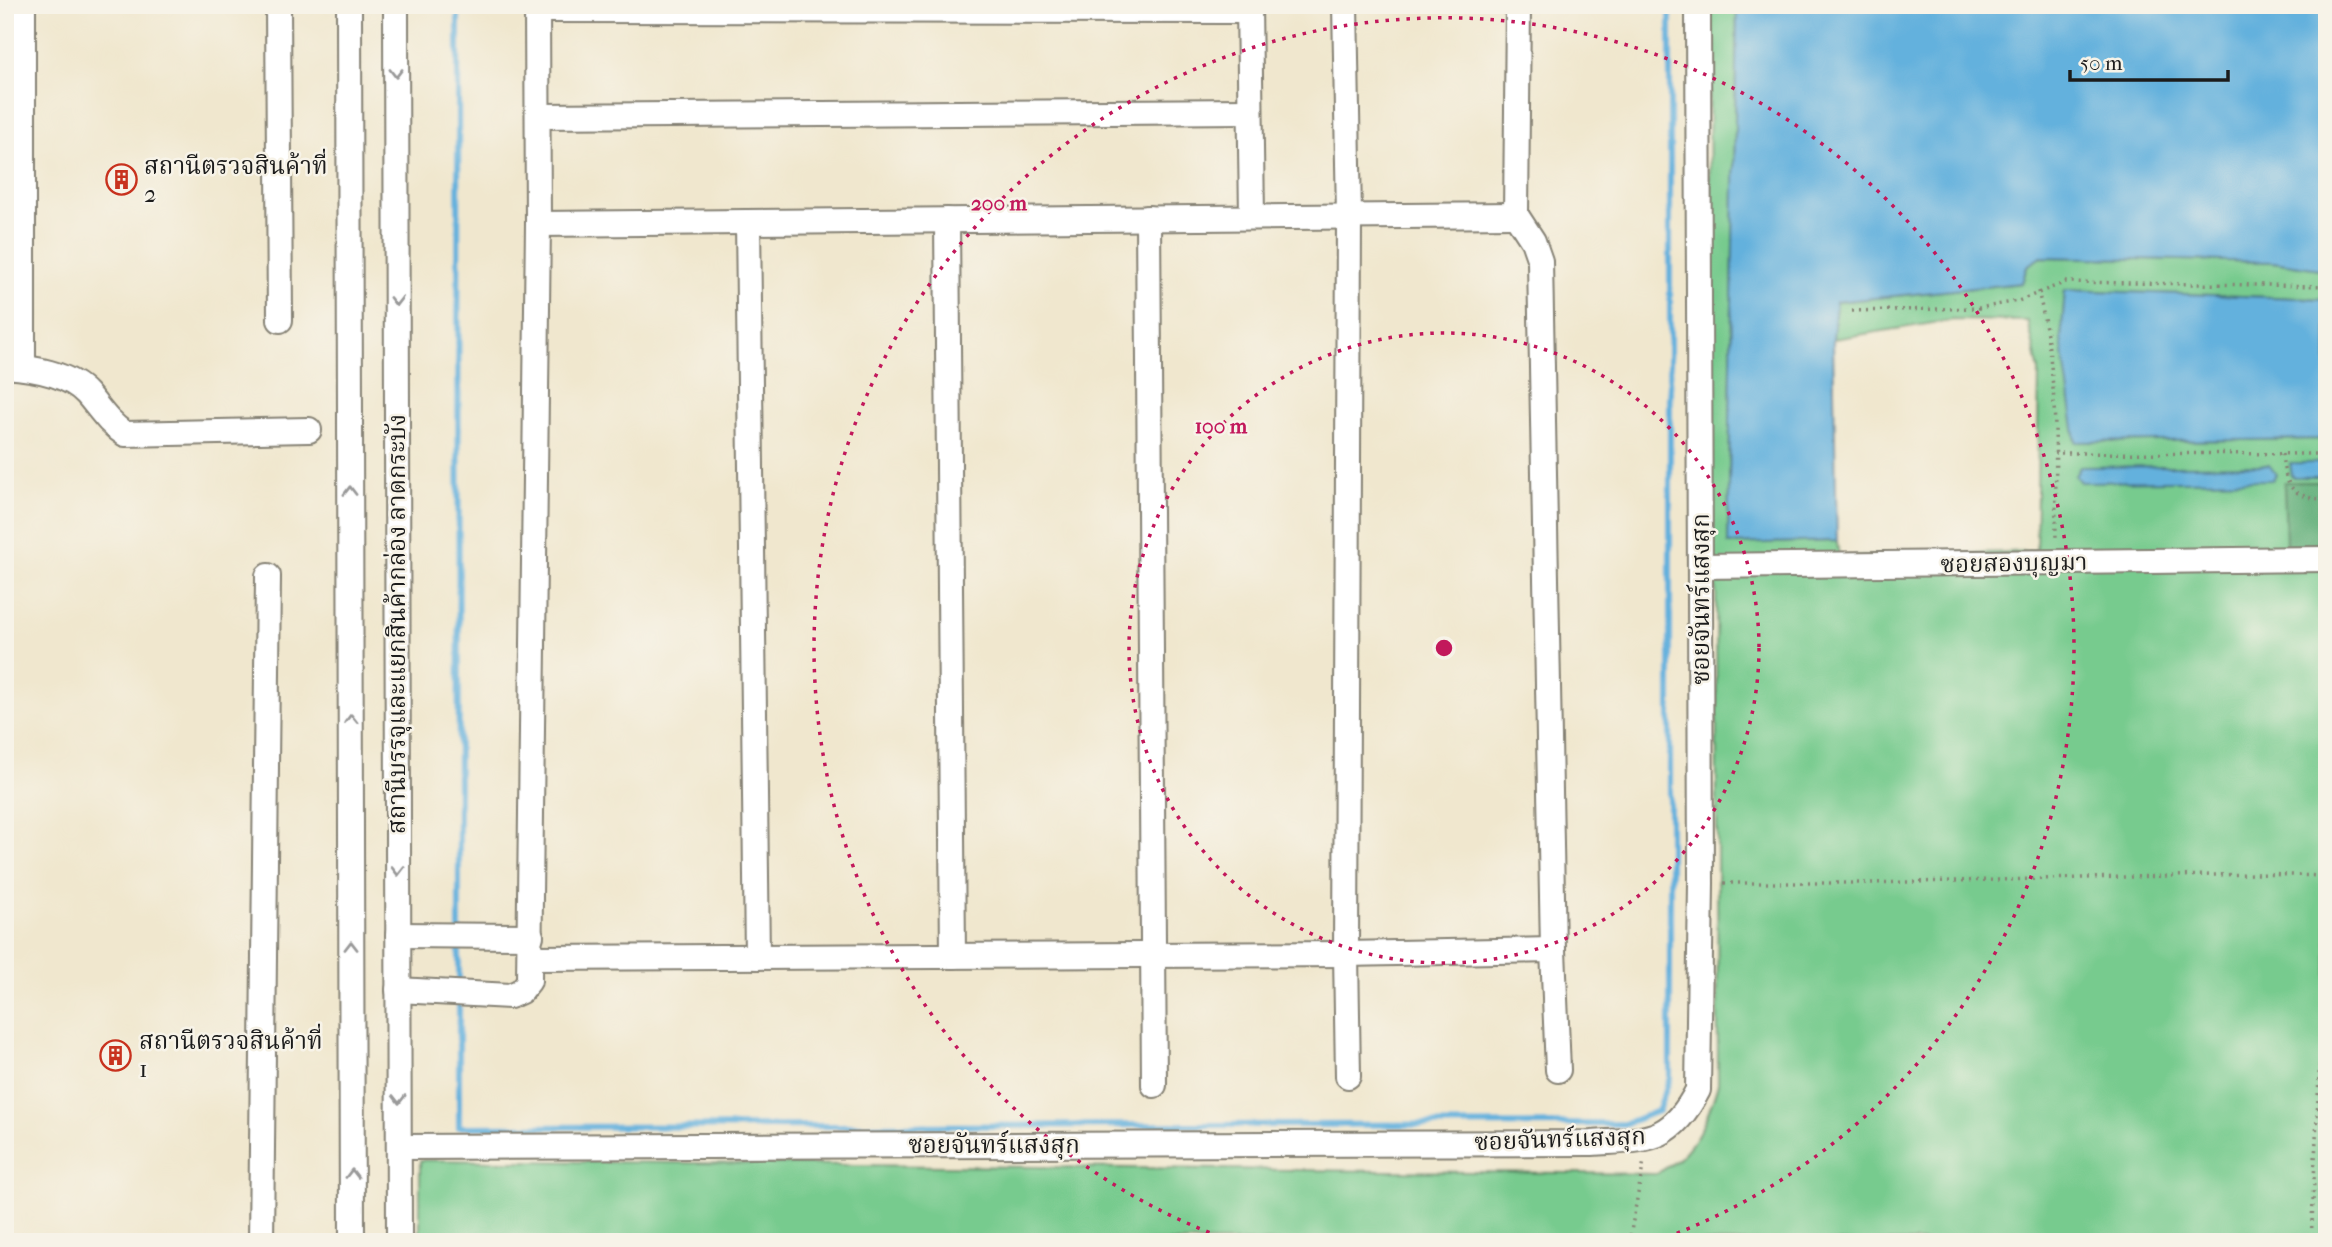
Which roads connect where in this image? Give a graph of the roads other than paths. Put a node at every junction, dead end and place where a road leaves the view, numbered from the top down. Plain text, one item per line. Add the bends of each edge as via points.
1 (23, 5) edge
2 (278, 5) edge
3 (349, 5) edge
4 (396, 5) edge
5 (1345, 5) edge
6 (1518, 5) edge
7 (1698, 5) edge
8 (537, 8) edge
9 (1249, 8) edge
10 (1250, 111) junction
11 (538, 117) junction
12 (1516, 215) junction
13 (1349, 216) junction
14 (1252, 217) junction
15 (1148, 218) junction
16 (947, 220) junction
17 (748, 222) junction
18 (538, 224) junction
19 (280, 320) dead end
20 (14, 367) edge
21 (309, 430) dead end
22 (2327, 559) edge
23 (1701, 566) junction
24 (268, 576) dead end
25 (398, 935) junction
26 (531, 947) junction
27 (1553, 950) junction
28 (1346, 954) junction
29 (1153, 955) junction
30 (953, 956) junction
31 (757, 957) junction
32 (398, 990) junction
33 (1558, 1069) dead end
34 (1348, 1076) dead end
35 (1154, 1085) dead end
36 (400, 1147) junction
37 (261, 1242) edge
38 (352, 1242) edge
39 (400, 1242) edge

1 - 20 street
2 - 19 street
38 -> 3 street, สถานีบรรจุและแยกสินค้ากล่อง ลาดกระบัง
4 -> 25 street, สถานีบรรจุและแยกสินค้ากล่อง ลาดกระบัง
5 - 13 street
6 - 12 street
7 - 23 street, ซอยจันทร์แสงสุก
8 - 9 street
8 - 11 street
9 - 10 street
10 - 11 street
10 - 14 street
11 - 18 street
12 - 13 street
12 - 27 street via 1540,261
13 - 14 street
13 - 28 street
14 - 15 street
15 - 16 street
15 - 29 street
16 - 17 street
16 - 30 street
17 - 18 street
17 - 31 street
18 - 26 street
20 - 21 street via 74,383 125,434
22 - 23 street, ซอยสองบุญมา
23 - 36 street, ซอยจันทร์แสงสุก via 1698,1090 1686,1113 1650,1139 1578,1143
24 - 37 street
25 - 26 street
25 - 32 street, สถานีบรรจุและแยกสินค้ากล่อง ลาดกระบัง
26 - 31 street
26 - 32 street via 530,981 510,996
27 - 28 street
27 - 33 street
28 - 29 street
28 - 34 street
29 - 30 street
29 - 35 street
30 - 31 street
32 -> 36 street, สถานีบรรจุและแยกสินค้ากล่อง ลาดกระบัง
36 - 39 street, สถานีบรรจุและแยกสินค้ากล่อง ลาดกระบัง

